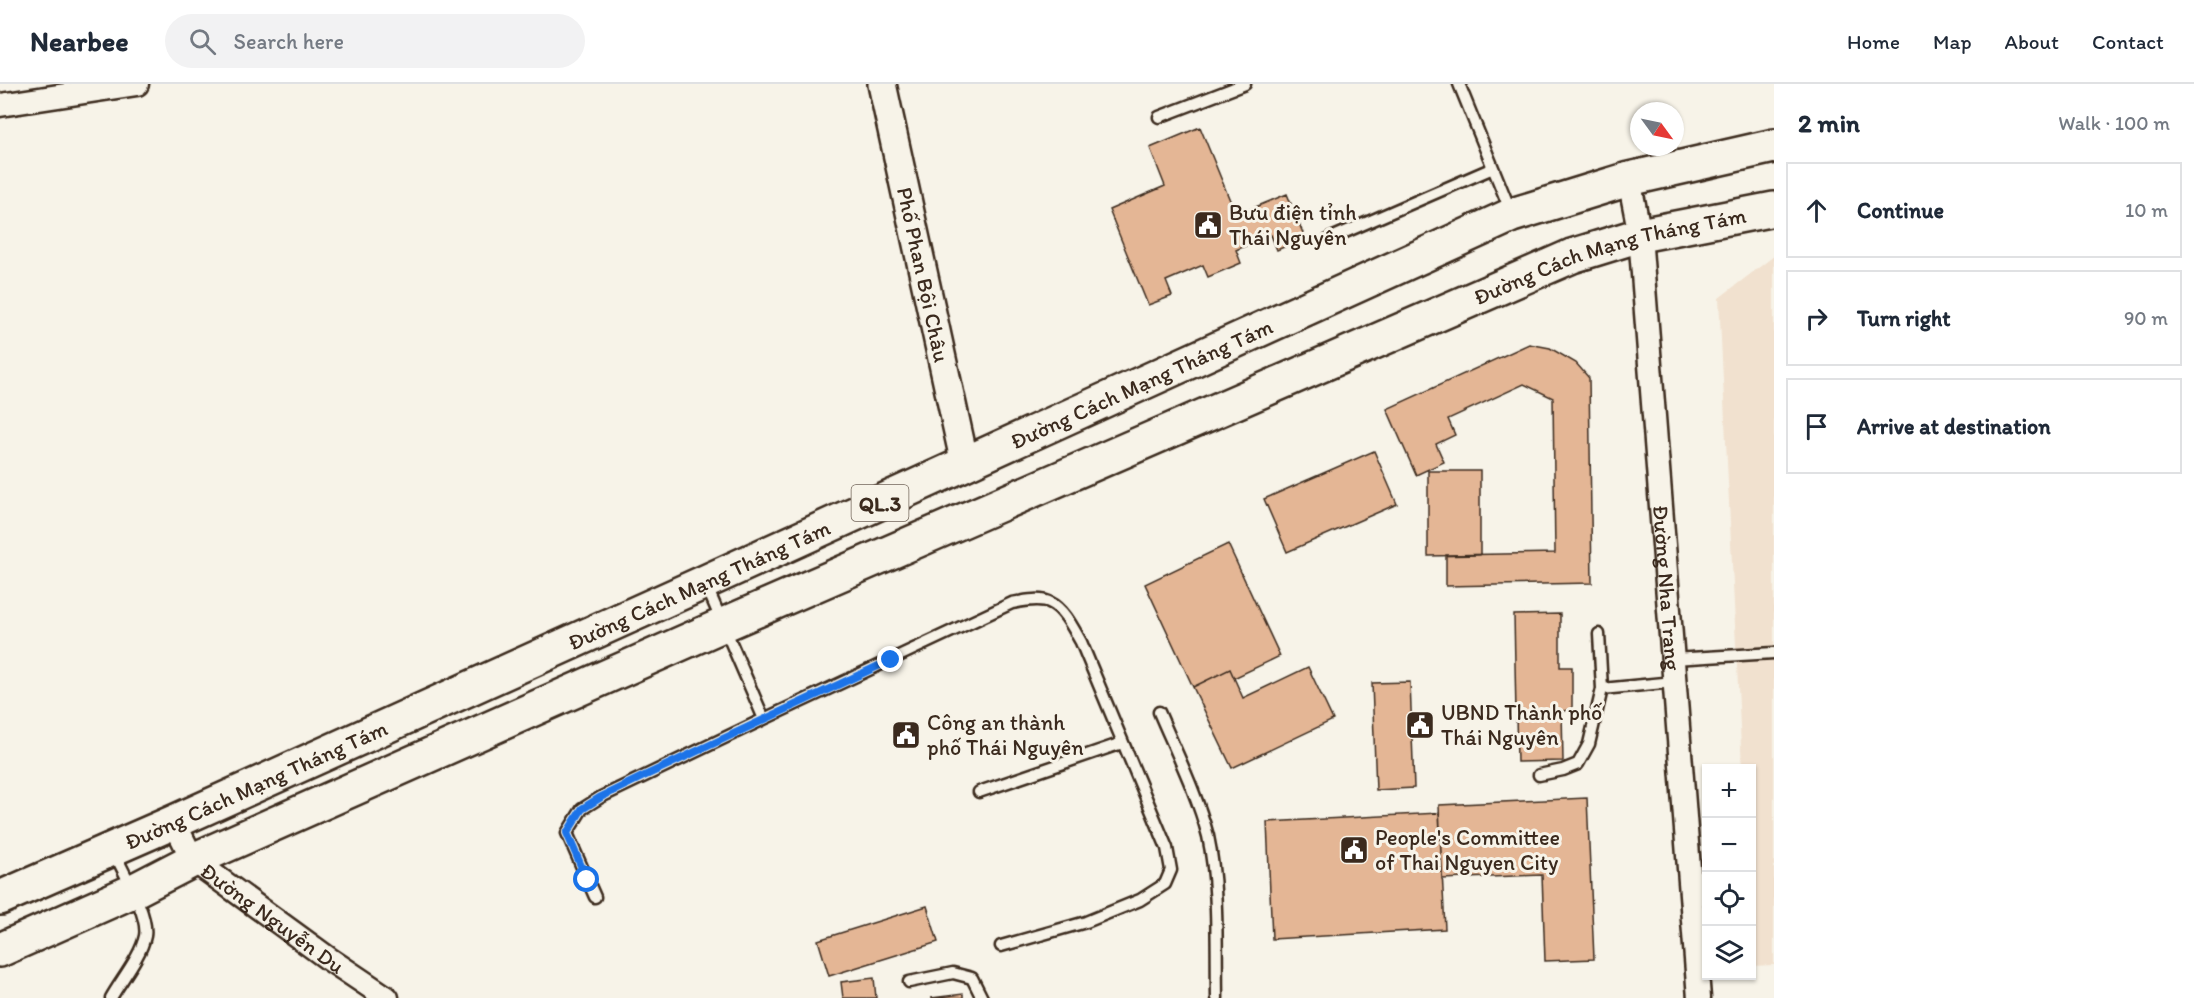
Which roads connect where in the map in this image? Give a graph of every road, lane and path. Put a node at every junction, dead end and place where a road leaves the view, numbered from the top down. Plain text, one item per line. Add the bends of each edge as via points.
1 (137, 84) edge
2 (882, 84) edge
3 (1245, 84) edge
4 (1459, 84) edge
5 (0, 101) edge
6 (1159, 117) dead end
7 (1774, 146) edge
8 (1493, 168) junction
9 (1629, 179) junction
10 (1774, 209) edge
11 (1512, 215) junction
12 (1640, 235) junction
13 (1329, 239) dead end
14 (965, 464) junction
15 (705, 582) junction
16 (725, 624) junction
17 (1599, 634) dead end
18 (1774, 653) edge
19 (1673, 659) junction
20 (1674, 682) junction
21 (1602, 688) junction
22 (1159, 712) dead end
23 (764, 719) junction
24 (1122, 742) junction
25 (1539, 775) dead end
26 (979, 792) dead end
27 (174, 822) junction
28 (112, 848) junction
29 (194, 860) junction
30 (133, 891) junction
31 (595, 897) dead end
32 (0, 898) edge
33 (1001, 946) dead end
34 (0, 950) edge
35 (909, 982) dead end
36 (111, 998) edge
37 (387, 998) edge
38 (982, 998) edge
39 (1217, 998) edge
40 (1699, 998) edge

1 - 5 street
2 - 14 street, Phố Phan Bội Châu
3 - 6 lane
4 - 8 lane
7 - 9 highway, Đường Cách Mạng Tháng Tám / QL.3
8 - 11 lane
8 - 13 lane
9 - 11 highway, Đường Cách Mạng Tháng Tám / QL.3
9 - 12 street, Đường Nha Trang
10 - 12 highway, Đường Cách Mạng Tháng Tám / QL.3
11 - 14 highway, Đường Cách Mạng Tháng Tám / QL.3
12 - 16 highway, Đường Cách Mạng Tháng Tám / QL.3 via 1572,256
12 - 19 street, Đường Nha Trang
14 - 15 highway, Đường Cách Mạng Tháng Tám / QL.3
15 - 16 lane
15 - 27 highway, Đường Cách Mạng Tháng Tám / QL.3
16 - 23 lane
16 - 29 highway, Đường Cách Mạng Tháng Tám / QL.3
17 - 21 lane
18 - 19 lane
19 - 20 street, Đường Nha Trang
20 - 21 lane
20 - 40 street, Đường Nha Trang
21 - 25 lane via 1589,744 1578,764
22 - 39 lane via 1208,836 1214,885
23 - 24 lane via 996,610 1030,600 1051,602 1064,615 1081,642
23 - 31 lane via 582,809 567,833
24 - 26 lane
24 - 33 lane via 1167,848 1172,870 1166,884 1140,900 1086,922
27 - 28 highway, Đường Cách Mạng Tháng Tám / QL.3
27 - 29 street, Đường Nguyễn Du
28 - 30 lane
28 - 32 highway, Đường Cách Mạng Tháng Tám / QL.3
29 - 30 highway, Đường Cách Mạng Tháng Tám / QL.3
29 - 37 street, Đường Nguyễn Du
30 - 34 highway, Đường Cách Mạng Tháng Tám / QL.3
30 - 36 lane via 146,934
35 - 38 lane via 952,973 972,978

